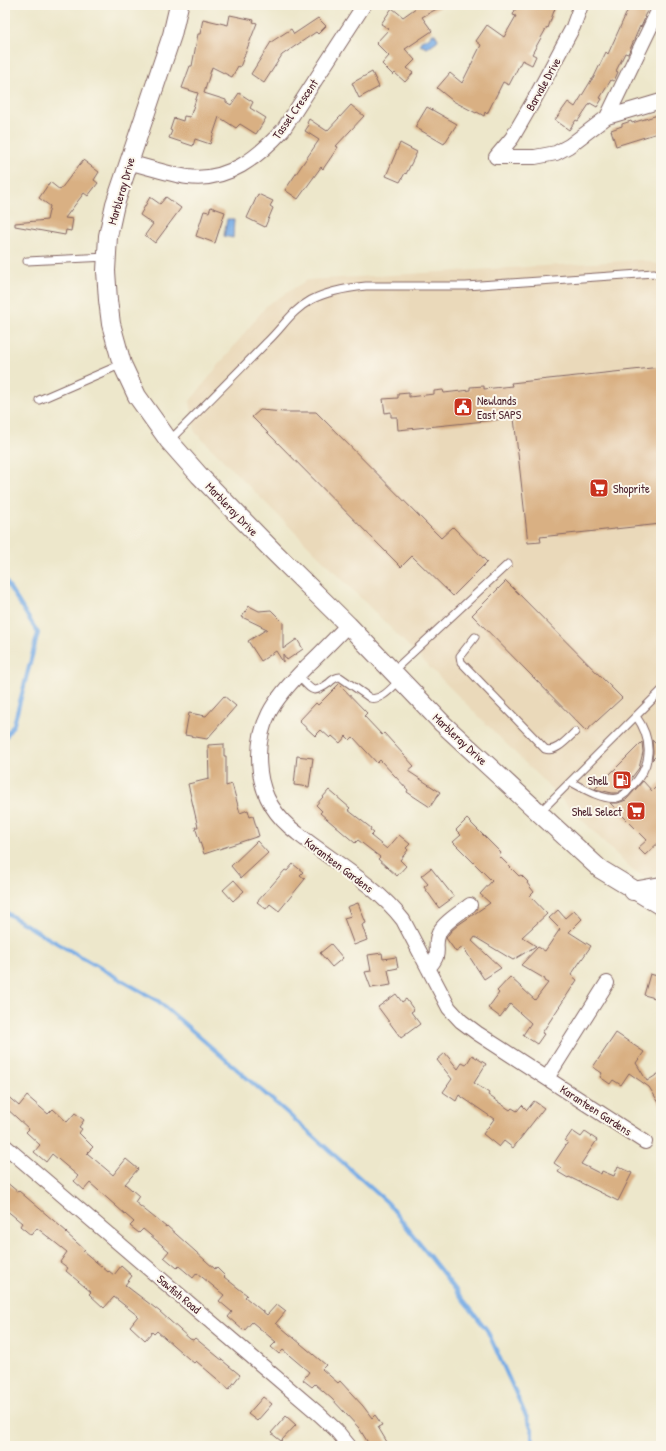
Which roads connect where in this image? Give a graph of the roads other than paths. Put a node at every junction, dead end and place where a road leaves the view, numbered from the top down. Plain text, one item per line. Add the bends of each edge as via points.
1 (179, 5) edge
2 (364, 5) edge
3 (581, 5) edge
4 (661, 5) edge
5 (661, 101) edge
6 (608, 117) junction
7 (128, 162) junction
8 (107, 257) junction
9 (27, 261) dead end
10 (661, 276) edge
11 (122, 364) junction
12 (39, 400) dead end
13 (168, 441) junction
14 (508, 564) dead end
15 (348, 625) junction
16 (475, 637) dead end
17 (298, 676) junction
18 (396, 676) junction
19 (661, 690) edge
20 (636, 716) junction
21 (575, 732) dead end
22 (571, 782) junction
23 (539, 813) junction
24 (661, 886) edge
25 (633, 891) junction
26 (470, 905) dead end
27 (661, 906) edge
28 (428, 968) junction
29 (607, 983) dead end
30 (547, 1078) junction
31 (645, 1142) dead end
32 (5, 1146) edge
33 (348, 1446) edge

1 - 7 street, Marbleray Drive via 172,35
2 - 7 street, Tassel Crescent via 283,130 253,159 226,173 202,177 179,175
3 - 6 street, Barvale Drive via 573,27 534,100 512,138 496,157 535,157 556,153
4 - 6 street
5 - 6 street
7 - 8 street, Marbleray Drive via 115,204 108,236
8 - 9 lane
8 - 11 street, Marbleray Drive via 109,308
10 - 13 lane via 647,273 466,286 366,286 337,290 294,311 271,339
11 - 12 lane
11 - 13 street, Marbleray Drive via 137,396
13 - 15 street, Marbleray Drive via 209,486
14 - 18 lane
15 - 17 street, Karanteen Gardens
15 - 18 street, Marbleray Drive
16 - 21 lane via 460,656 461,662 545,749 554,750
17 - 18 lane via 316,691 340,677 374,700 381,697
17 - 28 street, Karanteen Gardens via 272,707 260,736 258,758 266,795 275,812 287,825 392,907 403,920
18 - 23 street, Marbleray Drive via 443,724
19 - 20 lane
20 - 22 lane
20 - 22 lane via 644,726 648,742 644,772 637,782 616,798 589,792
22 - 23 lane
23 - 25 street, Marbleray Drive via 600,869
24 - 25 street
25 - 27 street, Marbleray Drive
26 - 28 street via 439,933 436,958
28 - 30 street, Karanteen Gardens via 449,1008 461,1021
29 - 30 street, Karanteen Gardens
30 - 31 street, Karanteen Gardens
32 - 33 street, Sawfish Road via 320,1415

